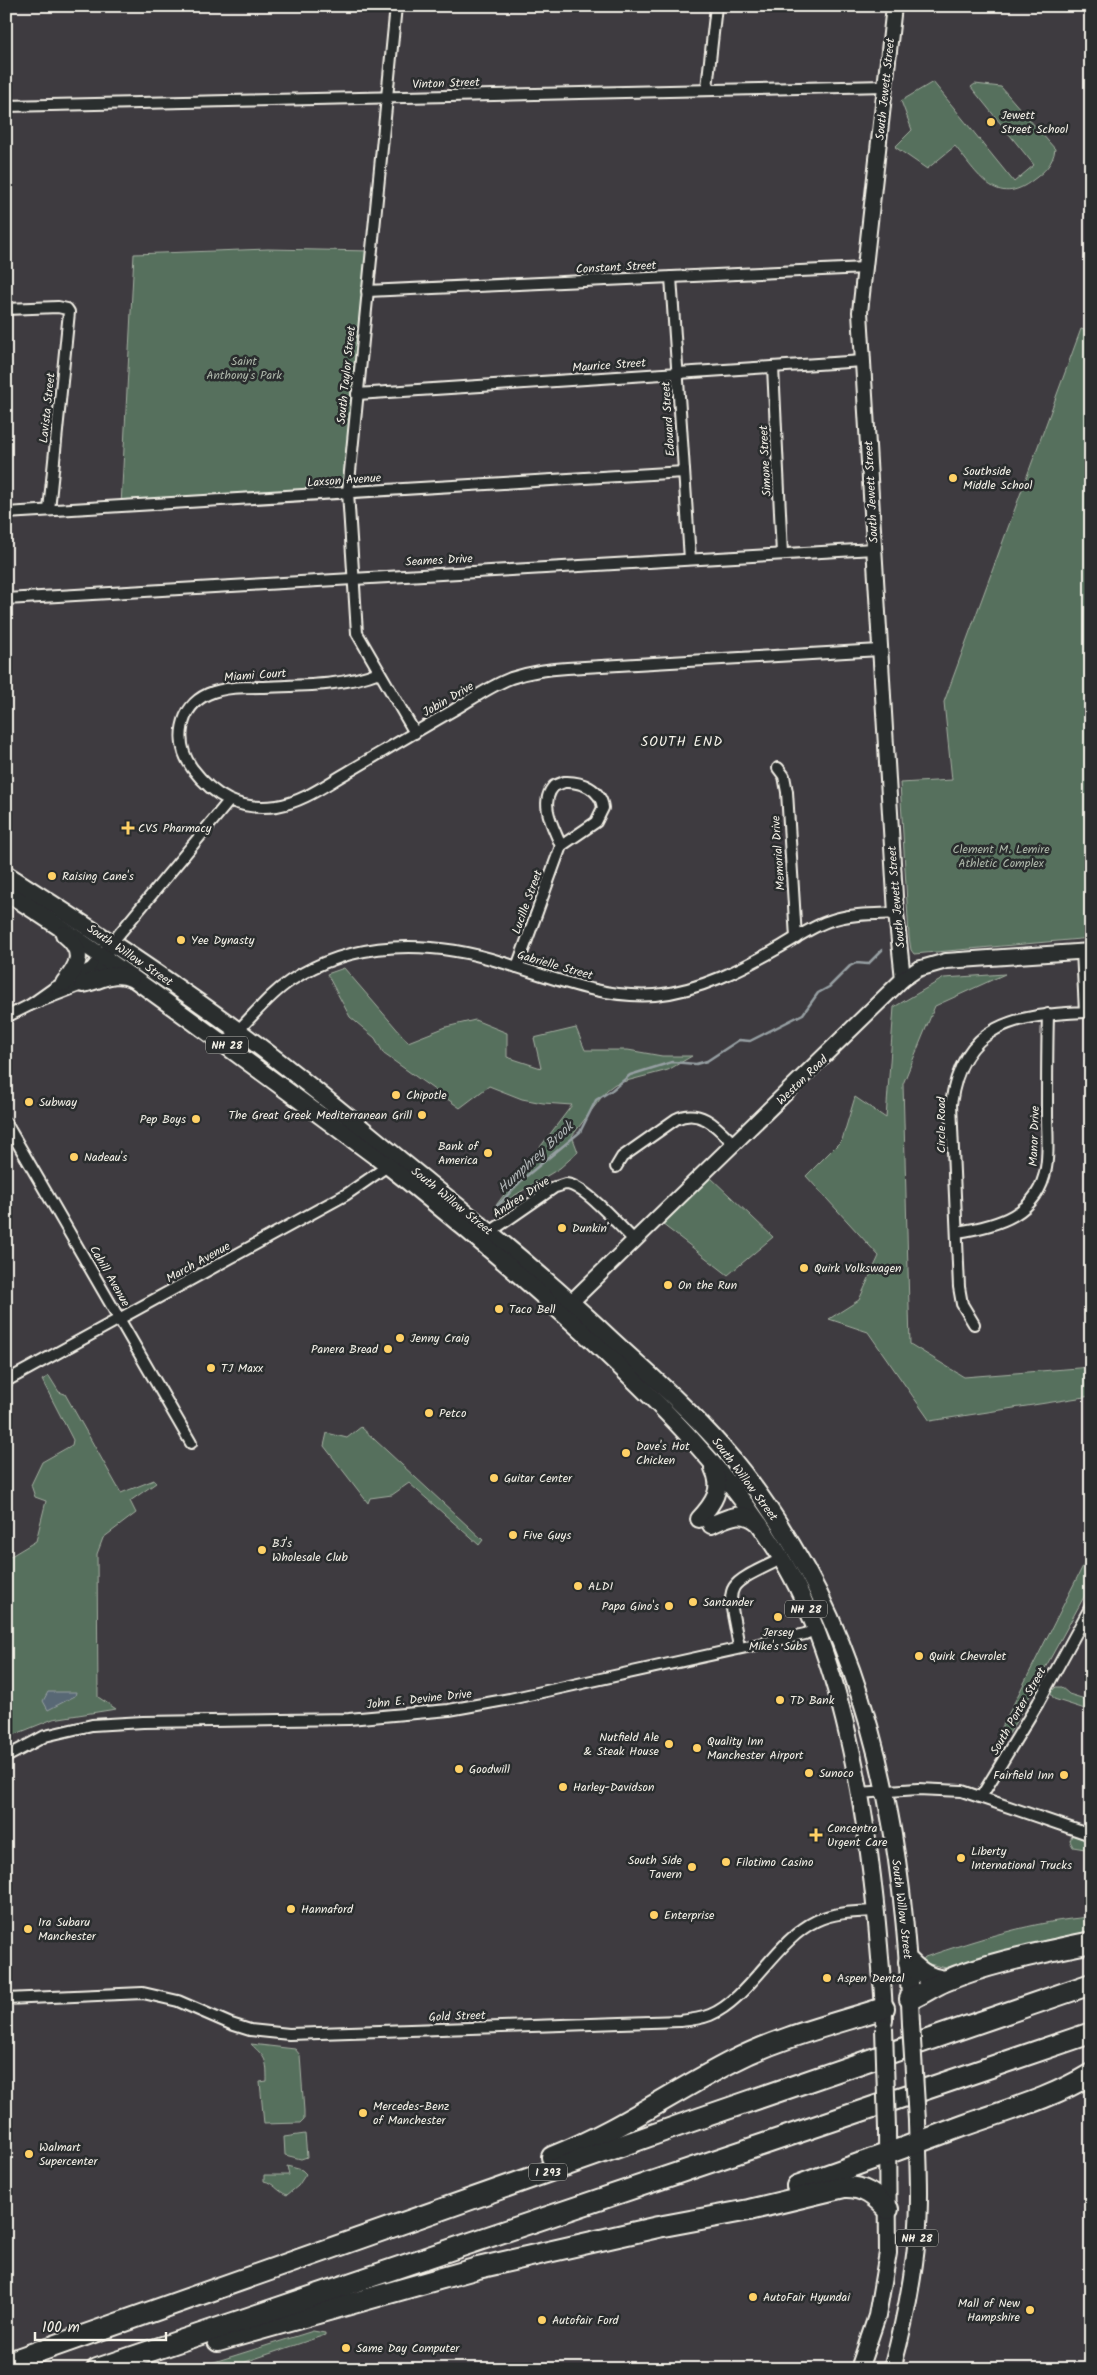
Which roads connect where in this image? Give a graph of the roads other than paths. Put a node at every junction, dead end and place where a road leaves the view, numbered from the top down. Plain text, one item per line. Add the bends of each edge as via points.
1 (396, 6) edge
2 (716, 6) edge
3 (894, 6) edge
4 (886, 86) junction
5 (707, 88) junction
6 (387, 98) junction
7 (6, 106) edge
8 (866, 268) junction
9 (671, 277) junction
10 (367, 292) junction
11 (6, 309) edge
12 (863, 361) junction
13 (773, 367) junction
14 (677, 373) junction
15 (357, 394) junction
16 (684, 472) junction
17 (348, 492) junction
18 (48, 510) junction
19 (6, 513) edge
20 (874, 549) junction
21 (782, 554) junction
22 (690, 559) junction
23 (352, 578) junction
24 (6, 599) edge
25 (880, 650) junction
26 (379, 672) junction
27 (415, 733) junction
28 (778, 768) dead end
29 (229, 801) junction
30 (561, 846) junction
31 (6, 874) edge
32 (6, 892) edge
33 (40, 913) junction
34 (896, 913) junction
35 (796, 938) junction
36 (1086, 950) edge
37 (107, 952) junction
38 (517, 967) junction
39 (903, 980) junction
40 (64, 982) junction
41 (83, 984) junction
42 (144, 985) junction
43 (30, 1005) junction
44 (1088, 1012) edge
45 (1048, 1014) junction
46 (6, 1017) edge
47 (239, 1031) junction
48 (224, 1043) junction
49 (6, 1123) edge
50 (735, 1145) junction
51 (393, 1162) junction
52 (616, 1167) dead end
53 (490, 1232) junction
54 (956, 1232) junction
55 (635, 1241) junction
56 (566, 1307) junction
57 (120, 1318) junction
58 (974, 1324) dead end
59 (6, 1381) edge
60 (191, 1443) dead end
61 (710, 1462) junction
62 (759, 1524) junction
63 (781, 1559) junction
64 (1091, 1606) edge
65 (831, 1622) junction
66 (815, 1630) junction
67 (739, 1647) junction
68 (7, 1755) edge
69 (884, 1790) junction
70 (859, 1793) junction
71 (981, 1797) junction
72 (1091, 1835) edge
73 (876, 1911) junction
74 (1091, 1942) edge
75 (909, 1962) junction
76 (944, 1982) junction
77 (1091, 1984) edge
78 (6, 1999) edge
79 (910, 2000) junction
80 (884, 2008) junction
81 (1091, 2033) edge
82 (1091, 2074) edge
83 (918, 2144) junction
84 (887, 2155) junction
85 (888, 2209) junction
86 (658, 2227) junction
87 (168, 2306) junction
88 (6, 2363) edge
89 (96, 2369) edge
90 (130, 2369) edge
91 (859, 2369) edge
92 (892, 2369) edge

1 - 6 street, South Taylor Street
2 - 5 street
3 - 4 street, South Jewett Street
4 - 5 street, Vinton Street
4 - 8 street, South Jewett Street
5 - 6 street, Vinton Street
6 - 7 street, Vinton Street
6 - 10 street, South Taylor Street
8 - 9 street, Constant Street
8 - 12 street, South Jewett Street via 860,312
9 - 10 street, Constant Street
9 - 14 street, Edouard Street
10 - 15 street, South Taylor Street
11 - 18 street, Lavista Street via 58,307 67,309 69,316
12 - 13 street, Maurice Street
12 - 20 street, South Jewett Street
13 - 14 street, Maurice Street
13 - 21 street, Simone Street
14 - 15 street, Maurice Street
14 - 16 street, Edouard Street
15 - 17 street, South Taylor Street
16 - 17 street, Laxson Avenue
16 - 22 street, Edouard Street
17 - 18 street, Laxson Avenue
17 - 23 street, South Taylor Street
18 - 19 street, Laxson Avenue
20 - 21 street, Seames Drive
20 - 25 street, South Jewett Street
21 - 22 street, Seames Drive
22 - 23 street, Seames Drive
23 - 24 street, Seames Drive
23 - 26 street, South Taylor Street via 357,633
25 - 27 street, Jobin Drive via 535,672 504,682
25 - 34 street, South Jewett Street
26 - 27 street, South Taylor Street
26 - 29 street, Miami Court via 341,683 228,689 199,700 184,721 182,746 198,774
27 - 29 street, Jobin Drive via 297,801 266,806
28 - 35 street, Memorial Drive via 784,776 787,792
29 - 37 street
30 - 30 street via 548,810 548,795 554,786 575,782 597,794 602,803 602,813 588,829
30 - 38 street, Lucille Street
31 - 37 main road, South Willow Street / NH 28
32 - 33 main road, South Willow Street / NH 28
33 - 37 main road, South Willow Street / NH 28
33 - 40 main road via 69,938 77,950 78,965
34 - 35 street, Gabrielle Street via 833,919
34 - 39 street, South Jewett Street
35 - 38 street, Gabrielle Street via 734,971 683,990 656,995 586,988
36 - 39 street, Weston Road via 946,962 918,969
36 - 44 street, Circle Road
37 - 40 street via 83,974
37 - 41 street via 99,973
37 - 42 main road, South Willow Street / NH 28
37 - 47 main road, South Willow Street / NH 28
38 - 47 street, Gabrielle Street via 466,952 432,947 357,952 325,962 289,981 265,1001
39 - 50 street, Weston Road
40 - 43 street
41 - 42 main road via 120,974
41 - 43 street
42 - 48 main road, South Willow Street / NH 28
43 - 46 street
44 - 45 street, Circle Road
45 - 54 street, Circle Road via 1019,1018 987,1034 967,1055 955,1082 951,1107
45 - 54 street, Manor Drive via 1044,1179 1034,1197 1013,1217 992,1226
47 - 48 street, Gabrielle Street
47 - 51 main road, South Willow Street / NH 28
48 - 51 main road, South Willow Street / NH 28
49 - 57 street, Cahill Avenue
50 - 52 street via 707,1120 684,1116 622,1157
50 - 55 street, Weston Road
51 - 53 main road, South Willow Street / NH 28
51 - 56 main road, South Willow Street / NH 28 via 471,1233
51 - 57 street, March Avenue via 347,1194
53 - 55 street, Andrea Drive via 566,1184 578,1188
53 - 56 main road, South Willow Street / NH 28
54 - 58 street, Circle Road via 962,1304
55 - 56 street, Weston Road
56 - 61 main road, South Willow Street / NH 28
56 - 65 main road, South Willow Street / NH 28 via 650,1373 730,1457 790,1541
57 - 59 street, March Avenue
57 - 60 street, Cahill Avenue
61 - 62 main road, South Willow Street / NH 28
61 - 62 main road via 718,1479 718,1490 705,1522 736,1515 749,1516
62 - 63 main road, South Willow Street / NH 28
63 - 66 main road, South Willow Street / NH 28
63 - 67 street via 745,1576 731,1590 730,1606
64 - 71 street, South Porter Street
65 - 66 street, John E. Devine Drive
65 - 69 main road, South Willow Street / NH 28 via 863,1710
66 - 67 street, John E. Devine Drive
66 - 70 main road, South Willow Street / NH 28 via 837,1696
67 - 68 street, John E. Devine Drive via 449,1710 349,1719 92,1725 45,1736
69 - 70 street
69 - 71 street via 947,1790
69 - 75 main road, South Willow Street / NH 28
70 - 73 main road, South Willow Street / NH 28
71 - 72 street
73 - 78 street, Gold Street via 838,1914 808,1925 726,2006 709,2016 680,2021 290,2034 250,2030 178,2001 143,1993
73 - 80 main road, South Willow Street / NH 28
74 - 76 highway
75 - 76 highway via 918,1972
75 - 79 main road, South Willow Street / NH 28
76 - 79 highway
77 - 87 highway, I 293
79 - 80 main road
79 - 83 main road, South Willow Street / NH 28, bridge
80 - 84 main road, South Willow Street / NH 28, bridge
80 - 87 highway via 753,2052 628,2122 574,2148 261,2264
81 - 89 highway
82 - 83 highway via 1035,2103
83 - 84 highway
83 - 92 main road, South Willow Street / NH 28 via 919,2200 914,2262
84 - 85 main road, South Willow Street / NH 28
84 - 86 highway via 791,2188
85 - 86 highway via 867,2191 853,2186
85 - 91 main road, South Willow Street / NH 28 via 888,2252 882,2294
86 - 90 highway via 459,2273
87 - 88 highway, I 293

